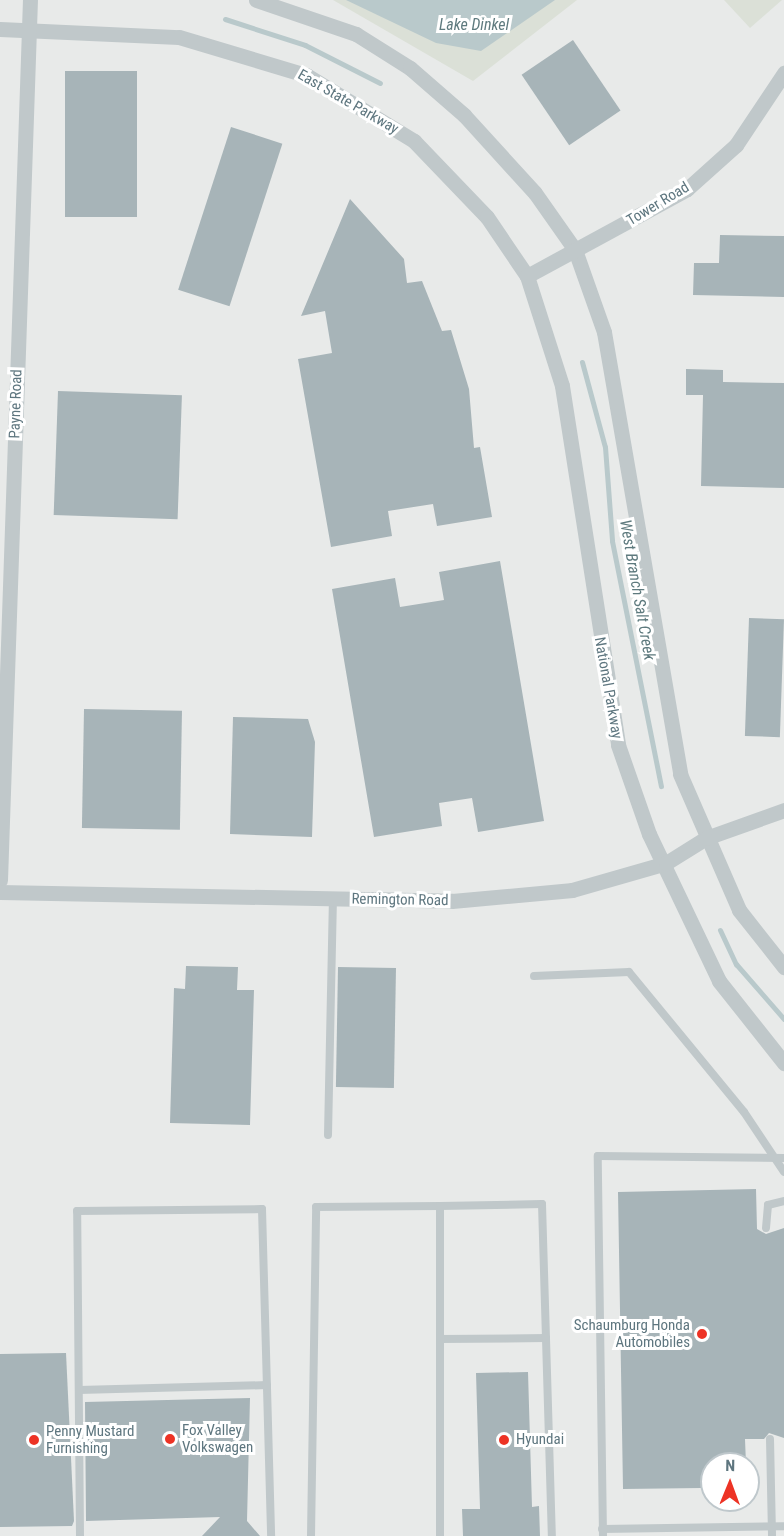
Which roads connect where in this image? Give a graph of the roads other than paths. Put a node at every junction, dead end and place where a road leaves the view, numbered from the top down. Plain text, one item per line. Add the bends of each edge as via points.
1 (30, 0) edge
2 (256, 0) edge
3 (0, 29) edge
4 (28, 29) junction
5 (784, 73) edge
6 (575, 250) junction
7 (527, 276) junction
8 (784, 810) edge
9 (706, 838) junction
10 (666, 863) junction
11 (0, 880) edge
12 (0, 892) edge
13 (333, 899) junction
14 (784, 968) edge
15 (534, 976) dead end
16 (784, 1064) edge
17 (328, 1135) dead end
18 (784, 1158) edge
19 (775, 1160) junction
20 (784, 1172) edge
21 (784, 1201) edge
22 (440, 1206) junction
23 (766, 1228) dead end
24 (546, 1338) junction
25 (440, 1339) junction
26 (267, 1385) junction
27 (79, 1390) junction
28 (770, 1439) dead end
29 (784, 1526) edge
30 (772, 1527) junction
31 (626, 1532) edge
32 (744, 1532) edge
33 (602, 1533) edge
34 (80, 1536) edge
35 (271, 1536) edge
36 (311, 1536) edge
37 (440, 1536) edge
38 (552, 1536) edge
39 (772, 1536) edge

1 - 4 street, Payne Road
2 - 6 street via 356,34 410,68 464,115 535,192
3 - 4 street, East State Parkway
4 - 7 street, East State Parkway via 179,37 306,75 371,112 447,169
4 - 11 street, Payne Road
5 - 6 street, Tower Road via 736,144 687,189
6 - 7 street, Tower Road
6 - 9 street via 604,332 680,774
7 - 10 street, National Parkway via 562,386 618,745
8 - 9 street, Remington Road
9 - 10 street, Remington Road
9 - 14 street via 739,910
10 - 13 street, Remington Road via 572,890 452,901
10 - 16 street, National Parkway via 719,981
12 - 13 street, Remington Road
13 - 17 lane
15 - 19 lane via 629,972 744,1112
18 - 19 lane
19 - 20 lane
19 - 33 lane via 598,1156
21 - 23 lane via 768,1205
22 - 24 lane via 542,1204
22 - 25 lane
22 - 36 lane via 316,1207
24 - 25 lane
24 - 38 lane
25 - 37 lane
26 - 27 lane
26 - 27 lane via 262,1209 77,1211
26 - 35 lane
27 - 34 lane
28 - 30 lane
29 - 30 lane
30 - 32 lane
30 - 39 lane
31 - 32 lane
31 - 33 lane

